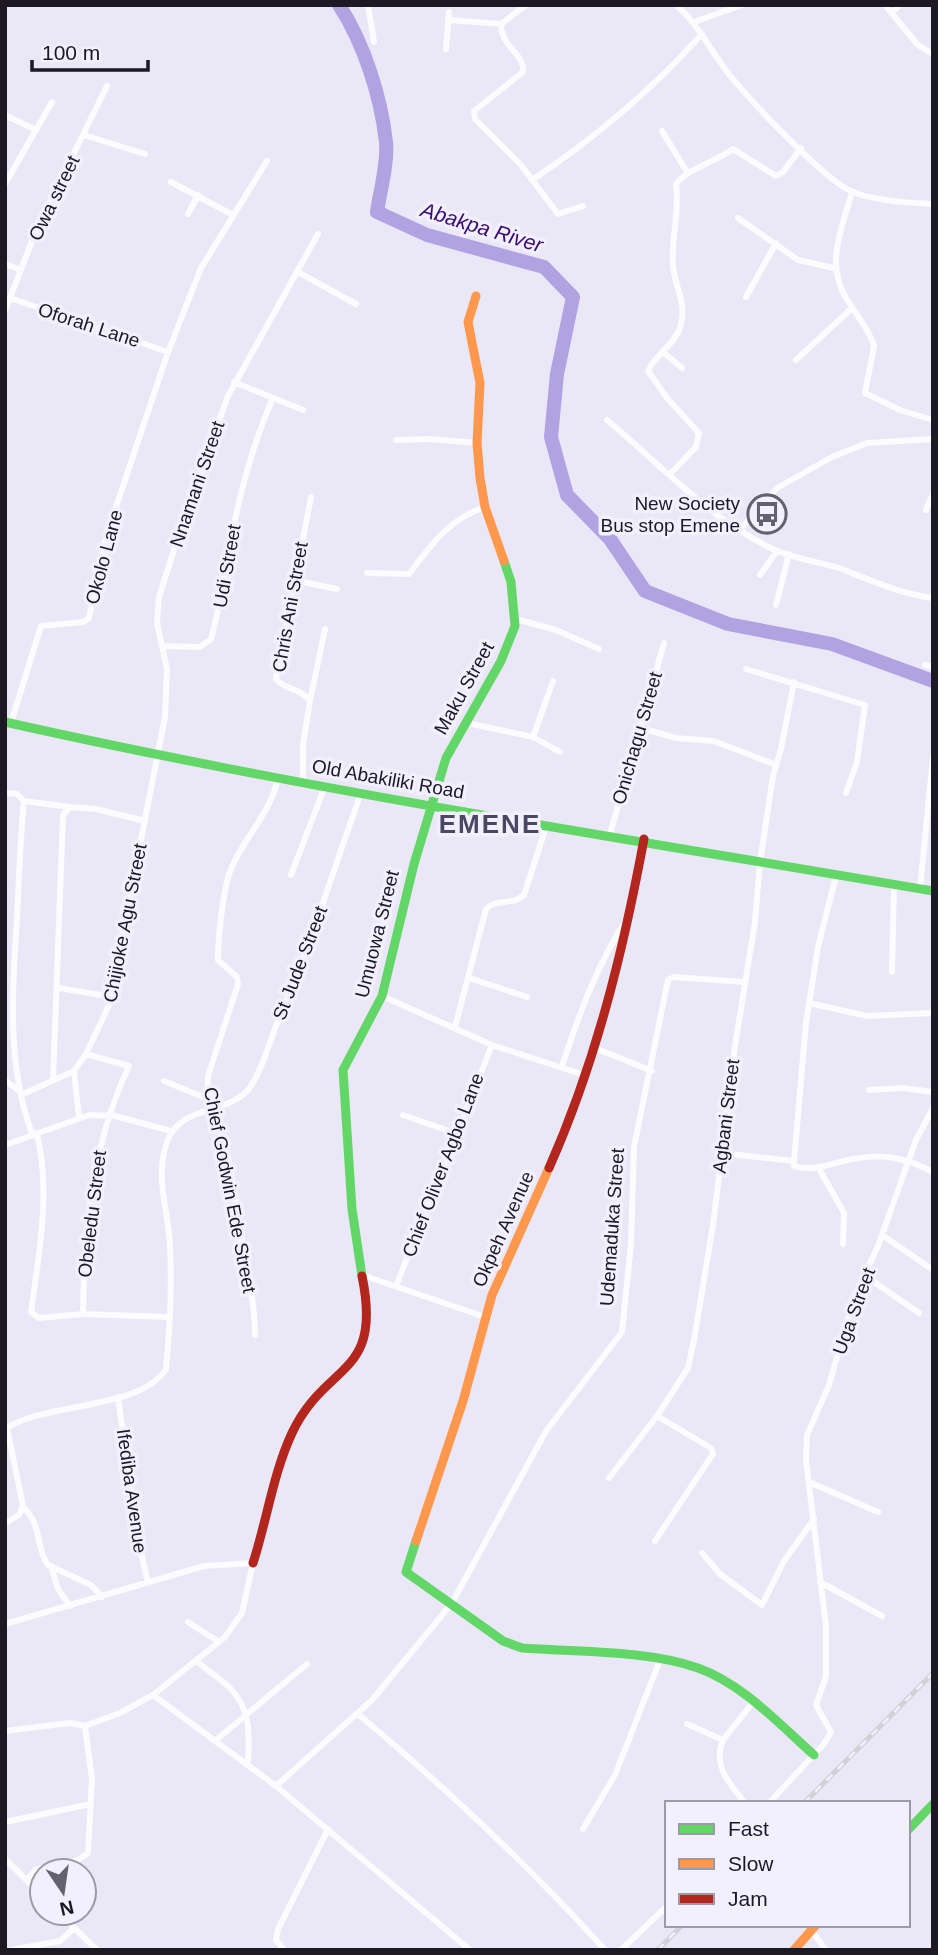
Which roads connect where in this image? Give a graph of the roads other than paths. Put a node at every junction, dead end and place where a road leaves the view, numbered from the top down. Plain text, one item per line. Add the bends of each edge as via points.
1 (368, 5) edge
2 (676, 5) edge
3 (742, 5) edge
4 (885, 5) edge
5 (900, 5) edge
6 (525, 6) edge
7 (891, 13) junction
8 (694, 22) junction
9 (501, 24) junction
10 (702, 34) junction
11 (374, 42) dead end
12 (446, 49) dead end
13 (933, 54) edge
14 (107, 86) dead end
15 (52, 102) dead end
16 (5, 115) edge
17 (36, 130) junction
18 (662, 131) dead end
19 (84, 135) junction
20 (801, 148) junction
21 (145, 154) dead end
22 (267, 161) dead end
23 (687, 172) junction
24 (532, 180) junction
25 (6, 181) edge
26 (171, 182) dead end
27 (852, 192) junction
28 (198, 195) junction
29 (933, 204) edge
30 (583, 206) dead end
31 (188, 214) dead end
32 (233, 215) junction
33 (738, 218) dead end
34 (318, 234) dead end
35 (776, 243) junction
36 (5, 264) edge
37 (834, 268) junction
38 (21, 270) junction
39 (298, 272) junction
40 (476, 296) dead end
41 (746, 297) dead end
42 (10, 298) junction
43 (356, 304) dead end
44 (852, 308) junction
45 (5, 311) edge
46 (169, 352) junction
47 (664, 353) junction
48 (796, 360) dead end
49 (682, 368) dead end
50 (234, 382) junction
51 (272, 400) junction
52 (303, 410) dead end
53 (607, 420) dead end
54 (933, 420) edge
55 (933, 439) edge
56 (396, 440) dead end
57 (477, 443) junction
58 (669, 475) junction
59 (933, 494) edge
60 (311, 497) dead end
61 (485, 507) junction
62 (926, 510) dead end
63 (740, 530) junction
64 (777, 551) junction
65 (789, 554) junction
66 (367, 573) dead end
67 (760, 575) dead end
68 (293, 580) junction
69 (337, 589) dead end
70 (933, 598) edge
71 (776, 605) dead end
72 (516, 619) junction
73 (325, 629) dead end
74 (664, 643) dead end
75 (162, 646) junction
76 (599, 649) dead end
77 (925, 665) dead end
78 (933, 667) edge
79 (746, 669) dead end
80 (553, 681) dead end
81 (794, 682) junction
82 (310, 701) junction
83 (8, 722) edge
84 (467, 723) junction
85 (641, 728) junction
86 (533, 737) junction
87 (560, 752) dead end
88 (159, 754) junction
89 (933, 757) edge
90 (776, 765) junction
91 (278, 777) junction
92 (303, 782) junction
93 (325, 786) junction
94 (5, 793) edge
95 (361, 793) junction
96 (846, 793) dead end
97 (23, 801) junction
98 (433, 805) junction
99 (71, 807) junction
100 (145, 821) junction
101 (547, 824) junction
102 (610, 834) junction
103 (644, 839) junction
104 (760, 862) junction
105 (290, 875) dead end
106 (836, 876) junction
107 (894, 885) junction
108 (920, 889) junction
109 (933, 891) edge
110 (627, 919) junction
111 (892, 972) dead end
112 (469, 978) junction
113 (744, 982) junction
114 (59, 988) junction
115 (382, 996) junction
116 (113, 997) junction
117 (527, 997) dead end
118 (809, 1003) junction
119 (933, 1013) edge
120 (455, 1027) junction
121 (492, 1045) junction
122 (595, 1048) junction
123 (86, 1054) junction
124 (562, 1066) junction
125 (652, 1070) junction
126 (74, 1071) junction
127 (584, 1074) junction
128 (5, 1080) edge
129 (53, 1080) junction
130 (164, 1081) dead end
131 (869, 1090) dead end
132 (933, 1092) edge
133 (23, 1094) junction
134 (208, 1099) junction
135 (211, 1108) junction
136 (933, 1108) edge
137 (107, 1115) junction
138 (403, 1115) dead end
139 (79, 1118) junction
140 (171, 1131) junction
141 (37, 1134) junction
142 (458, 1134) junction
143 (5, 1145) edge
144 (721, 1153) junction
145 (909, 1160) junction
146 (794, 1161) junction
147 (818, 1167) junction
148 (933, 1172) edge
149 (882, 1235) junction
150 (843, 1244) dead end
151 (933, 1270) edge
152 (362, 1275) junction
153 (864, 1275) junction
154 (396, 1286) junction
155 (919, 1313) dead end
156 (83, 1314) junction
157 (169, 1317) junction
158 (485, 1317) junction
159 (255, 1335) dead end
160 (118, 1398) junction
161 (657, 1416) junction
162 (6, 1426) edge
163 (609, 1478) dead end
164 (809, 1482) junction
165 (23, 1507) junction
166 (878, 1513) dead end
167 (814, 1519) junction
168 (5, 1523) edge
169 (655, 1541) dead end
170 (702, 1553) dead end
171 (253, 1563) junction
172 (51, 1566) junction
173 (820, 1582) junction
174 (148, 1583) junction
175 (102, 1597) junction
176 (453, 1603) junction
177 (70, 1606) junction
178 (882, 1616) dead end
179 (188, 1622) dead end
180 (5, 1624) edge
181 (219, 1642) junction
182 (196, 1660) junction
183 (660, 1660) junction
184 (307, 1664) dead end
185 (153, 1695) junction
186 (754, 1701) junction
187 (358, 1714) junction
188 (248, 1715) junction
189 (687, 1724) dead end
190 (85, 1726) junction
191 (5, 1731) edge
192 (723, 1740) junction
193 (216, 1741) junction
194 (814, 1755) junction
195 (248, 1765) junction
196 (276, 1786) junction
197 (743, 1801) edge
198 (771, 1801) edge
199 (91, 1804) junction
200 (932, 1808) edge
201 (5, 1822) edge
202 (910, 1828) edge
203 (328, 1829) junction
204 (583, 1829) dead end
205 (5, 1859) edge
206 (27, 1880) joint
207 (665, 1908) edge
208 (74, 1928) joint
209 (813, 1928) edge
210 (11, 1950) edge
211 (97, 1950) edge
212 (284, 1950) edge
213 (470, 1950) edge
214 (605, 1950) edge
215 (621, 1950) edge
216 (794, 1950) edge
217 (826, 1950) edge

1 - 11 street
2 - 8 street
3 - 8 street
4 - 7 street
5 - 7 street
6 - 9 street
7 - 13 street via 918,45
8 - 10 street
9 - 12 street via 449,16
9 - 24 street via 505,43 522,61 523,72 482,102 474,115
10 - 20 street via 729,74
10 - 24 street via 604,130
14 - 19 street, Owa street
15 - 17 street
16 - 17 street
17 - 25 street
18 - 23 street
19 - 21 street
19 - 38 street, Owa street
20 - 23 street via 776,176 733,149 707,166
20 - 27 street
22 - 32 street
23 - 47 street via 676,184 679,205 673,265 681,289 682,314 680,329
24 - 30 street via 558,214
26 - 28 street
27 - 29 street
27 - 37 street
28 - 31 street
28 - 32 street
32 - 46 street via 201,268
33 - 35 street
34 - 39 street, Nnamani Street
35 - 37 street via 798,260
35 - 41 street
36 - 38 street
37 - 44 street
38 - 42 street, Owa street
39 - 43 street
39 - 50 street, Nnamani Street
40 - 57 street, Maku Street via 468,333 480,383
42 - 45 street, Owa street
42 - 46 street, Oforah Lane
44 - 48 street
44 - 54 street via 874,346 865,393
46 - 83 street, Okolo Lane via 106,537 89,618 41,626
47 - 49 street
47 - 58 street via 648,371 667,398 698,428 700,438
50 - 51 street
50 - 75 street, Nnamani Street via 159,597 157,623
51 - 52 street
51 - 75 street, Udi Street via 232,533 211,639 200,647
53 - 58 street
55 - 63 street via 867,443 832,457 777,488
56 - 57 street
57 - 61 street, Maku Street
58 - 63 street
59 - 62 street
60 - 68 street, Chris Ani Street
61 - 66 street via 438,535 409,574
61 - 72 street, Maku Street via 507,563
63 - 64 street
64 - 65 street
64 - 67 street
65 - 70 street via 902,593
65 - 71 street
68 - 69 street
68 - 82 street, Chris Ani Street via 276,679 300,690
72 - 76 street
72 - 84 street, Maku Street via 508,647
73 - 82 street
74 - 85 street, Onichagu Street
75 - 88 street, Nnamani Street via 167,690
77 - 78 street
79 - 81 street
80 - 86 street
81 - 90 street, Agbani Street
81 - 96 street via 865,705 857,762
82 - 92 street
83 - 88 street, Old Abakiliki Road
84 - 86 street
84 - 98 street, Maku Street via 446,758
85 - 90 street via 676,738 714,741
85 - 102 street, Onichagu Street
86 - 87 street
88 - 91 street, Old Abakiliki Road
88 - 100 street, Chijioke Agu Street
89 - 108 street
90 - 104 street, Agbani Street
91 - 92 street, Old Abakiliki Road
91 - 134 street, Chief Godwin Ede Street via 272,798 227,884 218,960 237,977 238,984 208,1076
92 - 93 street, Old Abakiliki Road
93 - 95 street, Old Abakiliki Road
93 - 105 street
94 - 97 street via 17,794
95 - 98 street, Old Abakiliki Road
95 - 135 street, St Jude Street via 308,951 255,1080 238,1100
97 - 99 street
97 - 133 street via 13,1041
98 - 101 street, Old Abakiliki Road
98 - 115 street, Umuowa Street
99 - 100 street
99 - 114 street via 63,815 61,828
100 - 116 street, Chijioke Agu Street
101 - 102 street, Old Abakiliki Road
101 - 112 street via 524,895 486,909
102 - 103 street, Old Abakiliki Road
103 - 104 street, Old Abakiliki Road
103 - 110 street
104 - 106 street, Old Abakiliki Road
104 - 113 street, Agbani Street
106 - 107 street, Old Abakiliki Road
106 - 118 street
107 - 108 street, Old Abakiliki Road
107 - 111 street
108 - 109 street, Old Abakiliki Road
110 - 122 street via 624,947
110 - 124 street via 612,940
112 - 117 street
112 - 120 street
113 - 125 street, Udemaduka Street via 668,980
113 - 144 street, Agbani Street
114 - 116 street
114 - 129 street
115 - 120 street
115 - 152 street, Umuowa Street via 349,1057 342,1081
116 - 123 street, Chijioke Agu Street
118 - 119 street via 867,1016
118 - 146 street
120 - 121 street
121 - 124 street
121 - 142 street, Chief Oliver Agbo Lane
122 - 125 street
122 - 127 street
123 - 126 street, Chijioke Agu Street
123 - 137 street, Obeledu Street via 129,1066
124 - 127 street
125 - 176 street, Udemaduka Street via 634,1147 622,1332 546,1431
126 - 129 street
126 - 139 street
127 - 158 street, Okpeh Avenue via 558,1148 500,1273
128 - 133 street
129 - 133 street
130 - 134 street
131 - 132 street via 903,1087
133 - 141 street via 31,1131
134 - 135 street, Chief Godwin Ede Street
135 - 140 street, St Jude Street via 183,1120
135 - 159 street, Chief Godwin Ede Street via 232,1177
136 - 145 street, Uga Street
137 - 139 street
137 - 140 street
137 - 156 street, Obeledu Street via 95,1161
138 - 142 street
139 - 141 street
140 - 157 street via 160,1175 170,1244
141 - 143 street
141 - 156 street via 44,1203 31,1312 38,1318
142 - 154 street, Chief Oliver Agbo Lane
144 - 146 street
144 - 161 street, Agbani Street via 688,1368
145 - 147 street via 879,1156
145 - 148 street
145 - 149 street, Uga Street
146 - 147 street via 796,1168
147 - 150 street via 844,1213
149 - 151 street
149 - 153 street, Uga Street
152 - 154 street
152 - 171 street, Umuowa Street via 364,1341 344,1371 316,1394 297,1422
153 - 155 street
153 - 164 street, Uga Street via 829,1385 807,1435
154 - 158 street
156 - 157 street
157 - 160 street via 166,1369 156,1382
158 - 176 street, Okpeh Avenue via 463,1401 406,1572
160 - 162 street
160 - 174 street, Ifediba Avenue
161 - 163 street
161 - 169 street via 711,1448 713,1454
162 - 165 street
164 - 166 street
164 - 167 street, Uga Street
165 - 168 street
165 - 172 street via 33,1516 44,1559
167 - 170 street via 784,1561 762,1605 720,1574
167 - 173 street, Uga Street
171 - 174 street via 204,1566
171 - 181 street via 242,1613
172 - 175 street via 91,1585
172 - 177 street via 58,1590
173 - 178 street
173 - 194 street, Uga Street via 827,1658 816,1705 831,1732
174 - 175 street
175 - 177 street
176 - 183 street via 503,1641 522,1648
176 - 187 street, Udemaduka Street
177 - 180 street
179 - 181 street
181 - 182 street
182 - 185 street
182 - 188 street via 230,1688
183 - 186 street via 699,1668
183 - 204 street via 615,1776
184 - 188 street
185 - 190 street
185 - 193 street
186 - 192 street
186 - 194 street
187 - 196 street, Udemaduka Street
187 - 214 street via 521,1862
188 - 193 street
188 - 195 street
189 - 192 street
190 - 191 street via 70,1723
190 - 199 street
192 - 197 street via 719,1763
193 - 195 street
194 - 198 street
195 - 196 street
196 - 203 street
199 - 201 street
199 - 206 street via 86,1855 35,1870
200 - 202 street
203 - 212 street via 278,1928 276,1940
203 - 213 street
205 - 206 street
207 - 215 street
208 - 210 street via 60,1941
208 - 211 street
209 - 216 street
209 - 217 street

